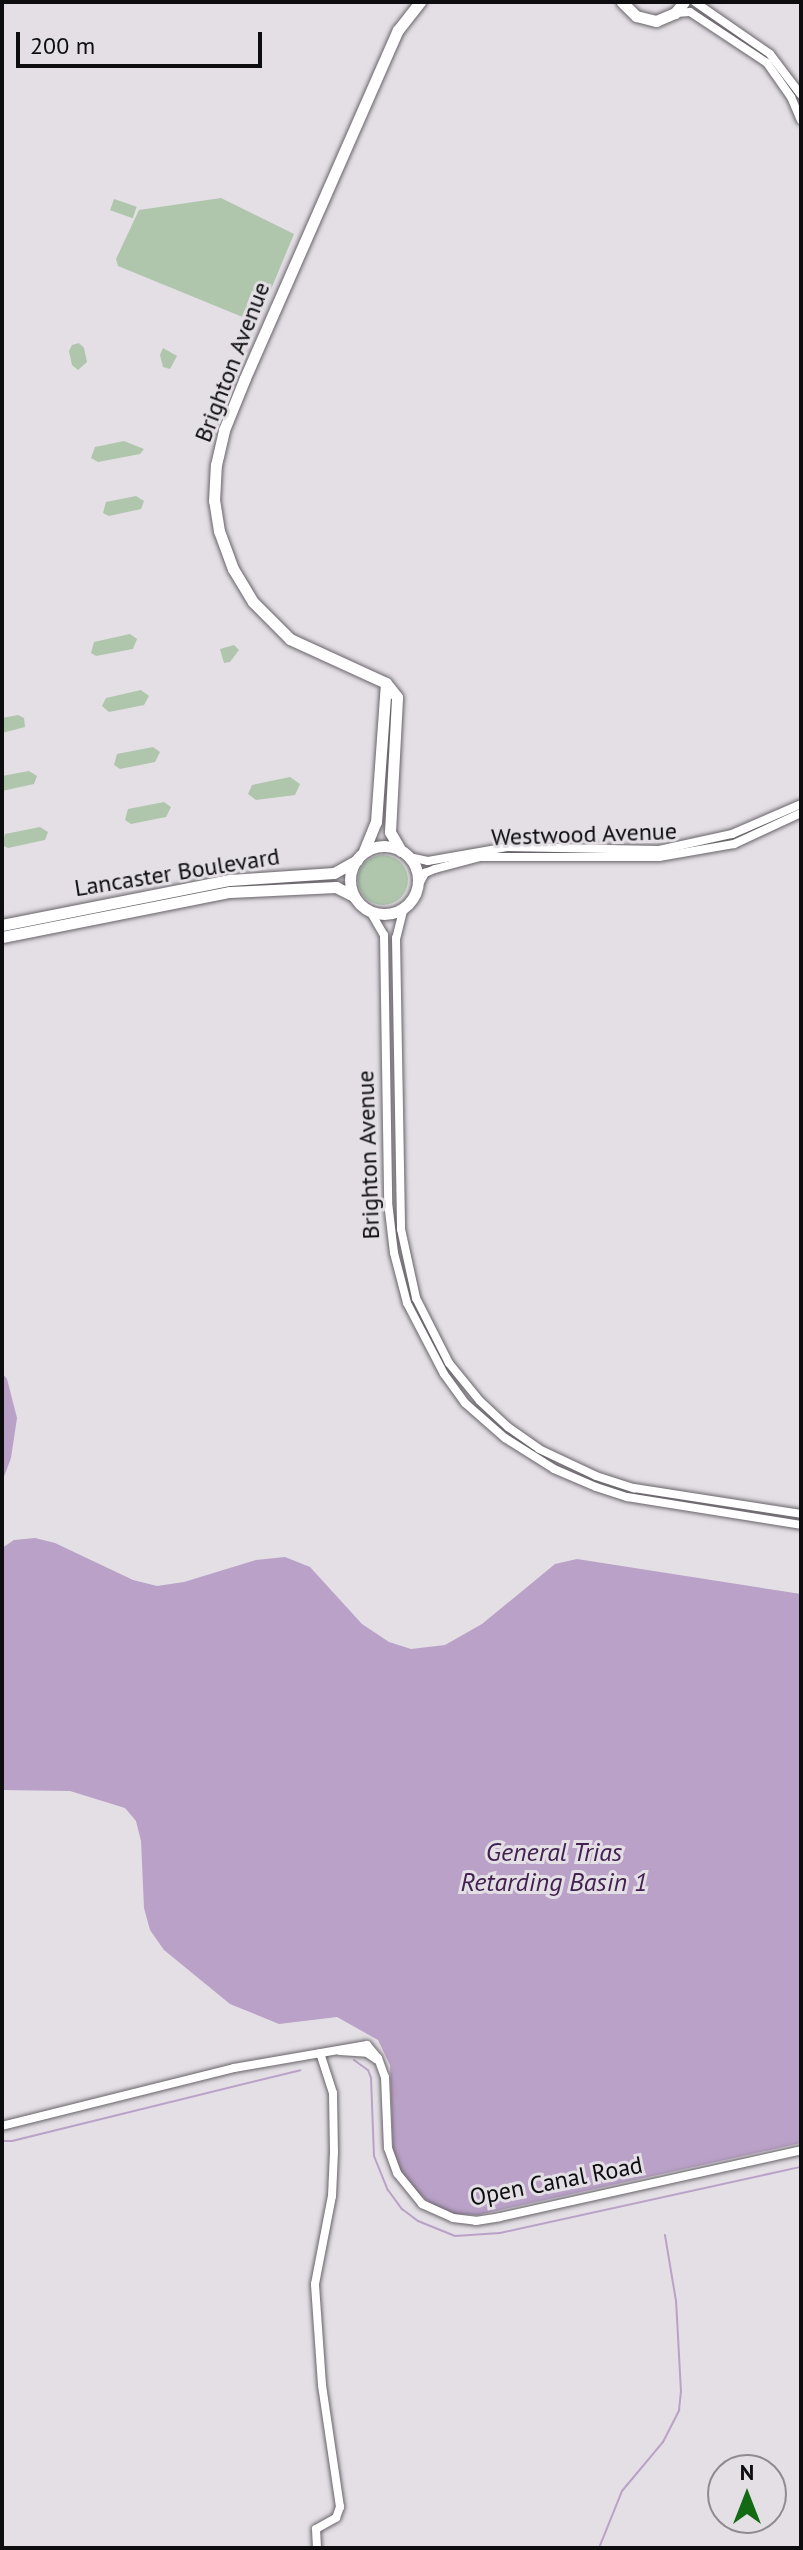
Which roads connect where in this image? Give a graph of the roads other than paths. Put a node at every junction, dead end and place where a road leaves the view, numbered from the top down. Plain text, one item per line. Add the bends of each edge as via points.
1 (420, 2) edge
2 (622, 2) edge
3 (684, 2) edge
4 (695, 2) edge
5 (675, 13) junction
6 (801, 95) edge
7 (801, 120) edge
8 (386, 683) junction
9 (801, 804) edge
10 (801, 813) edge
11 (405, 854) junction
12 (360, 856) junction
13 (418, 886) junction
14 (354, 896) junction
15 (404, 907) junction
16 (370, 911) junction
17 (2, 925) edge
18 (2, 937) edge
19 (801, 1514) edge
20 (801, 1525) edge
21 (320, 2053) junction
22 (2, 2126) edge
23 (801, 2150) edge
24 (317, 2548) edge

1 - 8 main road, Brighton Avenue via 398,30 224,430 214,501 233,569 253,602 290,639
2 - 5 main road via 646,20
3 - 5 main road
4 - 6 street via 770,54
5 - 7 street via 687,11 749,48 778,76
8 - 11 main road via 398,703 390,832
8 - 12 main road via 376,822
9 - 11 street, Westwood Avenue via 732,834 659,850 507,847 428,861
10 - 13 street, Westwood Avenue via 734,844 659,857 480,857 425,873
11 - 12 main road via 382,846
11 - 13 main road via 418,875
12 - 14 main road via 350,878
12 - 17 main road, Lancaster Boulevard via 334,873 230,880
13 - 15 main road
14 - 16 main road
14 - 18 main road, Lancaster Boulevard via 336,887 230,892
15 - 16 main road via 387,914
15 - 19 street, Brighton Avenue via 396,938 401,1229 416,1298 449,1363 508,1427 539,1449 596,1476 634,1488
16 - 20 street, Brighton Avenue via 384,935 388,1202 394,1253 407,1303 444,1374 465,1403 505,1438 554,1469 596,1487 627,1497
21 - 22 street, Open Canal Road via 234,2068
21 - 23 street, Open Canal Road via 367,2053 382,2065 394,2168 418,2200 453,2218 491,2219
21 - 24 street via 333,2093 334,2152 332,2196 315,2284 322,2385 340,2507 336,2518 316,2529

